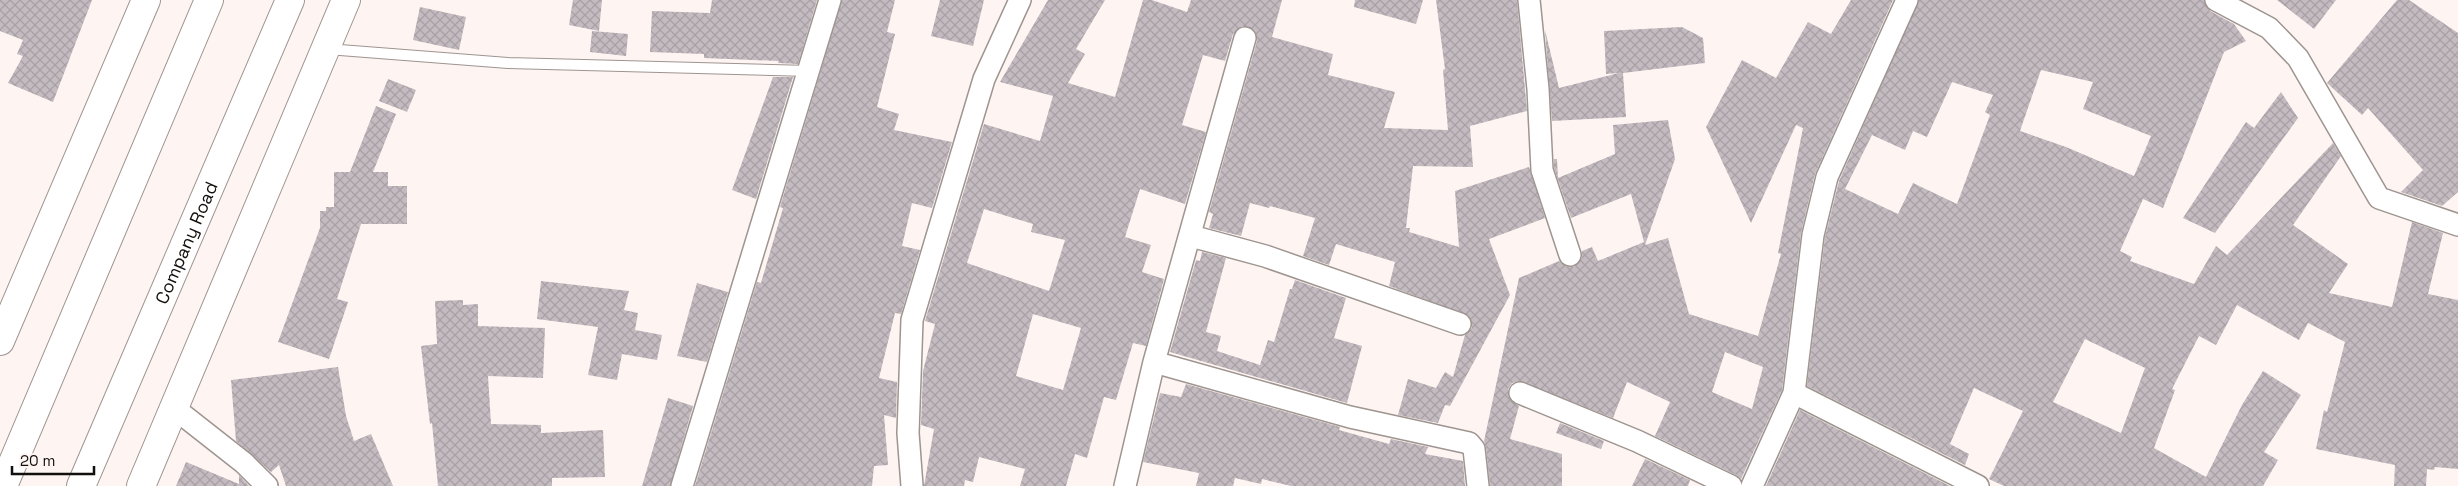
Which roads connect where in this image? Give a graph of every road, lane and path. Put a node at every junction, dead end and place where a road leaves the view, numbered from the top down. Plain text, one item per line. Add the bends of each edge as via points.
1 (146, 0) edge
2 (209, 0) edge
3 (290, 0) edge
4 (346, 0) edge
5 (830, 0) edge
6 (1020, 0) edge
7 (1529, 0) edge
8 (1907, 0) edge
9 (2216, 0) edge
10 (1245, 38) dead end
11 (326, 49) junction
12 (810, 71) junction
13 (2458, 225) edge
14 (1191, 236) junction
15 (1570, 256) dead end
16 (1460, 324) dead end
17 (0, 341) edge
18 (1154, 362) junction
19 (1520, 393) dead end
20 (1794, 393) junction
21 (174, 408) junction
22 (3, 486) edge
23 (81, 486) edge
24 (140, 486) edge
25 (267, 486) edge
26 (682, 486) edge
27 (912, 486) edge
28 (1125, 486) edge
29 (1478, 486) edge
30 (1732, 486) edge
31 (1752, 486) edge
32 (1978, 486) edge

1 - 17 main road
2 - 22 main road
3 - 23 main road, Company Road
4 - 11 main road
5 - 12 street
6 - 27 street via 984,79 912,320 908,433
7 - 15 street via 1542,170
8 - 20 street via 1827,177 1813,235
9 - 13 street via 2269,28 2298,58 2379,198
10 - 14 street
11 - 12 lane via 508,63
11 - 21 main road
12 - 26 street via 754,243
14 - 16 street via 1265,256
14 - 18 street
18 - 28 street
18 - 29 street via 1350,417 1469,443 1474,449
19 - 30 street via 1637,441
20 - 31 street
20 - 32 street
21 - 24 main road
21 - 25 street via 244,463

